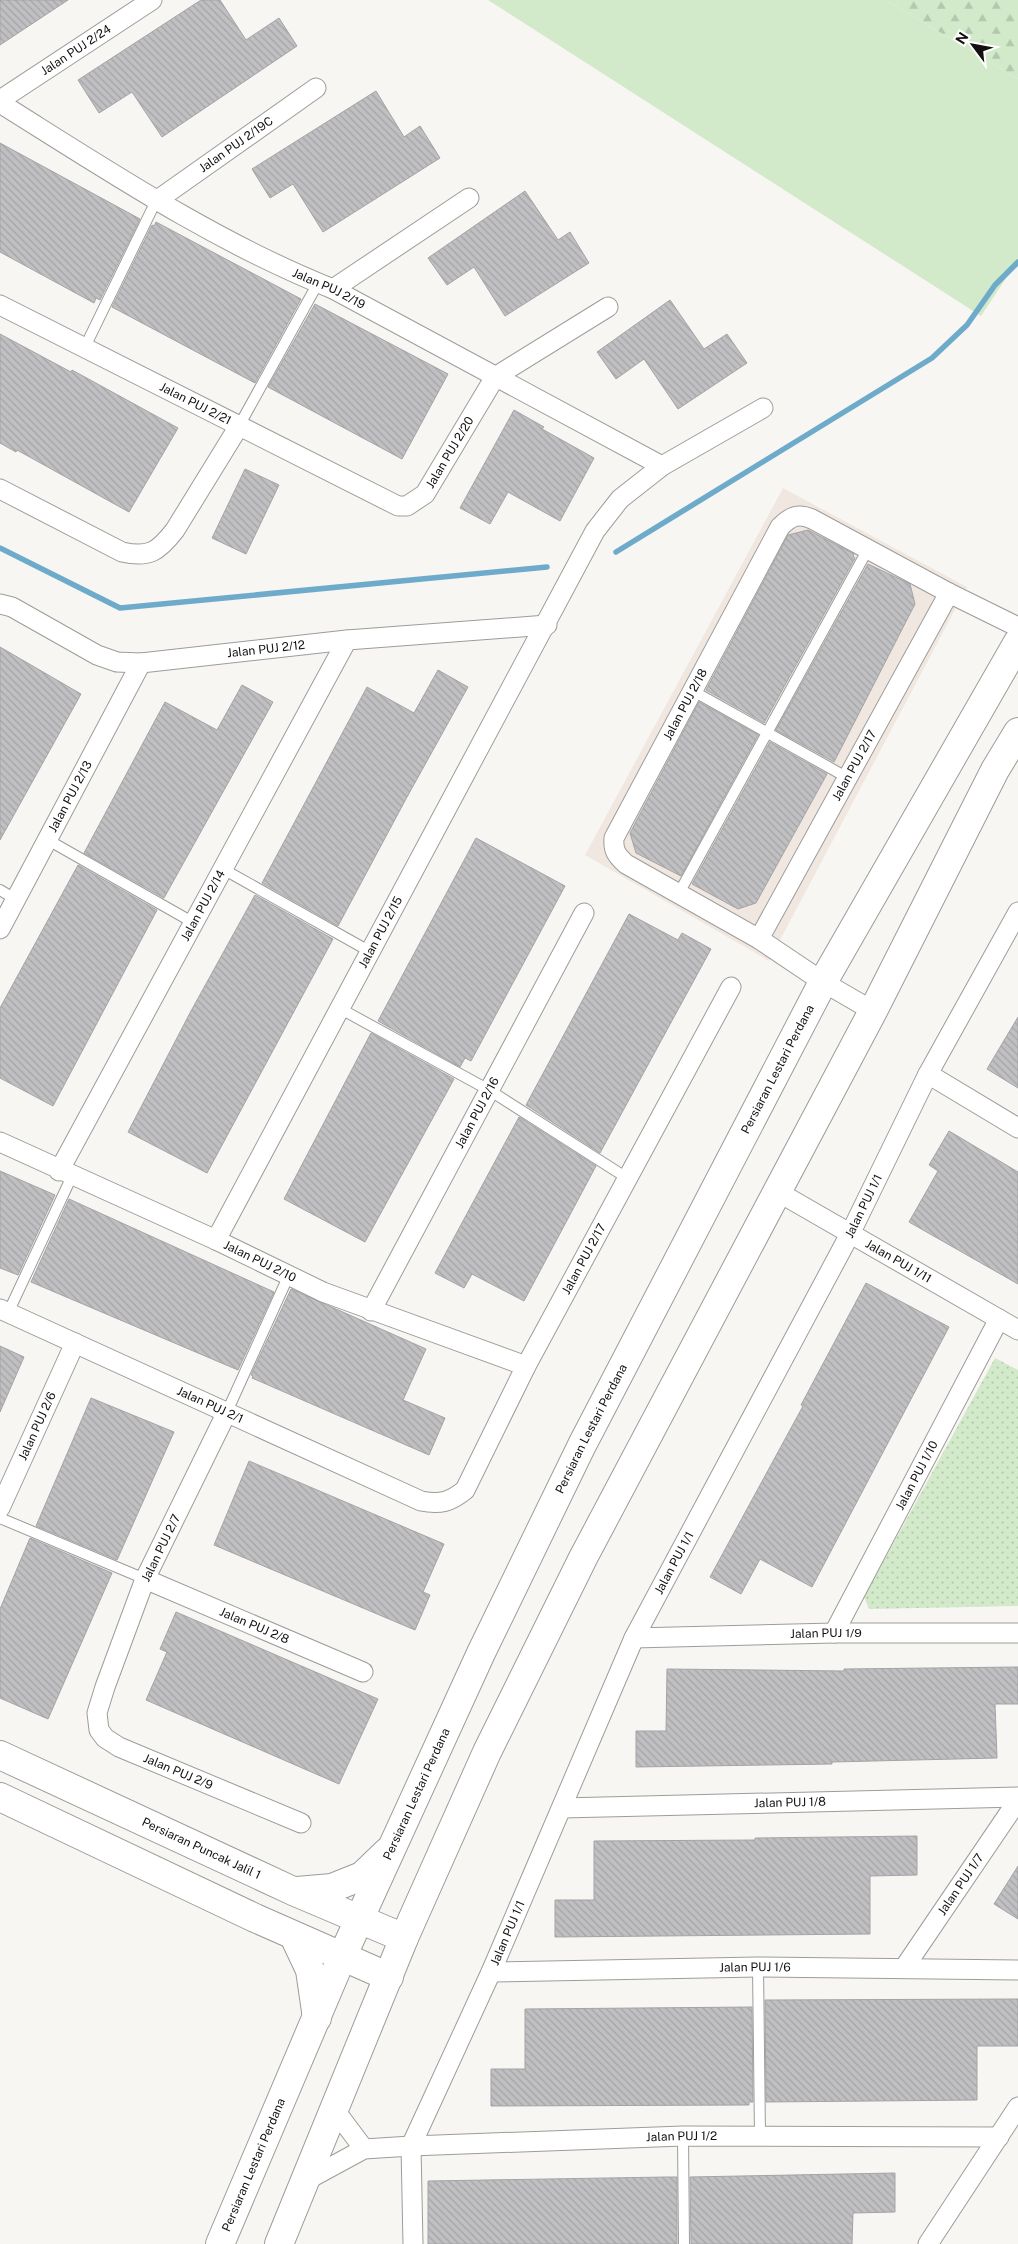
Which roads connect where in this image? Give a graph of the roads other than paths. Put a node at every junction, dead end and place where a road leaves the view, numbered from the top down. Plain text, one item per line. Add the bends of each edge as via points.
1 (152, 0) edge
2 (316, 88) dead end
3 (0, 101) edge
4 (469, 198) dead end
5 (156, 201) junction
6 (325, 286) junction
7 (0, 305) edge
8 (608, 306) dead end
9 (84, 349) junction
10 (495, 377) junction
11 (762, 408) dead end
12 (239, 426) junction
13 (662, 466) junction
14 (0, 489) edge
15 (390, 503) joint
16 (868, 549) junction
17 (949, 593) junction
18 (0, 604) edge
19 (547, 625) junction
20 (1018, 627) edge
21 (347, 640) junction
22 (1018, 642) edge
23 (140, 663) junction
24 (693, 691) junction
25 (1018, 732) edge
26 (768, 733) junction
27 (848, 778) junction
28 (48, 840) junction
29 (223, 869) junction
30 (678, 894) junction
31 (8, 895) edge
32 (584, 913) dead end
33 (194, 923) junction
34 (1015, 923) edge
35 (0, 929) edge
36 (759, 938) junction
37 (369, 951) junction
38 (823, 982) junction
39 (730, 987) dead end
40 (339, 1008) junction
41 (873, 1011) junction
42 (928, 1074) junction
43 (489, 1090) junction
44 (1018, 1128) edge
45 (0, 1142) edge
46 (66, 1173) junction
47 (627, 1178) junction
48 (778, 1192) junction
49 (850, 1234) junction
50 (216, 1240) junction
51 (288, 1277) junction
52 (4, 1311) edge
53 (371, 1311) junction
54 (999, 1319) junction
55 (1018, 1330) edge
56 (76, 1343) junction
57 (526, 1366) junction
58 (226, 1414) junction
59 (421, 1501) joint
60 (0, 1508) edge
61 (0, 1518) edge
62 (145, 1579) junction
63 (834, 1633) junction
64 (1018, 1633) edge
65 (634, 1638) junction
66 (363, 1672) dead end
67 (105, 1687) joint
68 (0, 1756) edge
69 (0, 1797) edge
70 (1018, 1798) edge
71 (562, 1808) junction
72 (301, 1823) dead end
73 (395, 1845) junction
74 (293, 1891) junction
75 (360, 1920) junction
76 (294, 1936) junction
77 (404, 1938) junction
78 (342, 1957) junction
79 (758, 1967) junction
80 (904, 1968) junction
81 (1018, 1970) edge
82 (491, 1972) junction
83 (388, 1977) junction
84 (317, 2018) junction
85 (1018, 2107) edge
86 (334, 2109) junction
87 (760, 2135) junction
88 (683, 2136) junction
89 (999, 2137) junction
90 (411, 2146) junction
91 (364, 2149) junction
92 (306, 2181) junction
93 (220, 2244) edge
94 (279, 2244) edge
95 (414, 2244) edge
96 (684, 2244) edge
97 (928, 2244) edge

1 - 3 street, Jalan PUJ 2/24
2 - 5 street, Jalan PUJ 2/19C
3 - 5 street, Jalan PUJ 2/19
4 - 6 street
5 - 6 street, Jalan PUJ 2/19
5 - 9 lane
6 - 10 street, Jalan PUJ 2/19
6 - 12 lane
7 - 9 street, Jalan PUJ 2/21
8 - 10 street
9 - 12 street, Jalan PUJ 2/21
10 - 13 street, Jalan PUJ 2/19
10 - 15 street, Jalan PUJ 2/20 via 425,494 407,506
11 - 13 street
12 - 14 street via 175,530 153,553 138,556 122,552
12 - 15 street, Jalan PUJ 2/21
13 - 19 street via 620,500 595,531
16 - 17 street, Jalan PUJ 2/18
16 - 24 street, Jalan PUJ 2/18 via 803,515 787,519
16 - 26 lane
17 - 20 street, Jalan PUJ 2/18
17 - 27 street, Jalan PUJ 2/17
18 - 23 street, Jalan PUJ 2/12 via 12,607 97,655 118,662
19 - 21 street, Jalan PUJ 2/12
19 - 37 street, Jalan PUJ 2/15
21 - 23 street, Jalan PUJ 2/12
21 - 29 street, Jalan PUJ 2/14
22 - 38 main road, Persiaran Lestari Perdana
23 - 28 street, Jalan PUJ 2/13
24 - 26 lane
24 - 30 street, Jalan PUJ 2/18 via 614,838 613,848 622,860
25 - 41 main road via 995,770
26 - 27 lane
26 - 30 lane
27 - 36 street, Jalan PUJ 2/17
28 - 31 street, Jalan PUJ 2/13
28 - 33 lane
29 - 33 street, Jalan PUJ 2/14
29 - 37 lane
30 - 36 street, Jalan PUJ 2/18
31 - 35 street, Jalan PUJ 2/13
32 - 43 street, Jalan PUJ 2/16
33 - 46 street, Jalan PUJ 2/14
34 - 42 street, Jalan PUJ 1/1
36 - 38 street, Jalan PUJ 2/18
37 - 40 street, Jalan PUJ 2/15
38 - 41 street, Jalan PUJ 2/18
38 - 73 main road, Persiaran Lestari Perdana via 582,1445 481,1653
39 - 47 street, Jalan PUJ 2/17
40 - 43 lane
40 - 50 street, Jalan PUJ 2/15
41 - 48 main road
42 - 44 street
42 - 49 street, Jalan PUJ 1/1
43 - 47 lane
43 - 53 street, Jalan PUJ 2/16
45 - 46 street, Jalan PUJ 2/10
46 - 50 street, Jalan PUJ 2/10
46 - 52 lane
47 - 57 street, Jalan PUJ 2/17
48 - 49 street, Jalan PUJ 1/11
48 - 77 main road via 566,1594 487,1752
49 - 54 street, Jalan PUJ 1/11
49 - 65 street, Jalan PUJ 1/1
50 - 51 street, Jalan PUJ 2/10
51 - 53 street, Jalan PUJ 2/10
51 - 58 lane
52 - 56 street, Jalan PUJ 2/1
53 - 57 street, Jalan PUJ 2/10
54 - 55 street, Jalan PUJ 1/11
54 - 63 street, Jalan PUJ 1/10
56 - 58 street, Jalan PUJ 2/1
56 - 60 street, Jalan PUJ 2/6
57 - 59 street, Jalan PUJ 2/17 via 465,1490 452,1501 436,1504
58 - 59 street, Jalan PUJ 2/1
58 - 62 street, Jalan PUJ 2/7
61 - 62 lane
62 - 66 street, Jalan PUJ 2/8
62 - 67 street, Jalan PUJ 2/7
63 - 64 street, Jalan PUJ 1/9
63 - 65 street, Jalan PUJ 1/9
65 - 71 street, Jalan PUJ 1/1
67 - 72 street, Jalan PUJ 2/9 via 97,1713 99,1730 119,1748
68 - 74 main road, Persiaran Puncak Jalil 1
69 - 76 main road
70 - 71 street, Jalan PUJ 1/8
70 - 80 street, Jalan PUJ 1/7
71 - 82 street, Jalan PUJ 1/1
73 - 74 main road via 362,1876 332,1888
73 - 75 main road, Persiaran Lestari Perdana
74 - 75 main road, Persiaran Puncak Jalil 1
75 - 77 main road, Persiaran Puncak Jalil 1
75 - 78 main road, Persiaran Lestari Perdana
76 - 78 main road
76 - 84 main road via 310,1970
77 - 83 main road
78 - 83 main road
78 - 84 main road, Persiaran Lestari Perdana
79 - 80 street, Jalan PUJ 1/6
79 - 82 street, Jalan PUJ 1/6
79 - 87 lane
80 - 81 street, Jalan PUJ 1/6
82 - 90 street, Jalan PUJ 1/1
83 - 86 main road
84 - 93 main road, Persiaran Lestari Perdana
85 - 89 street
86 - 91 street
86 - 92 main road
87 - 88 street, Jalan PUJ 1/2
87 - 89 street, Jalan PUJ 1/2
88 - 90 street, Jalan PUJ 1/2
88 - 96 lane
89 - 97 street
90 - 91 street, Jalan PUJ 1/2
90 - 95 street, Jalan PUJ 1/1
91 - 92 street, Jalan PUJ 1/2
92 - 94 main road

